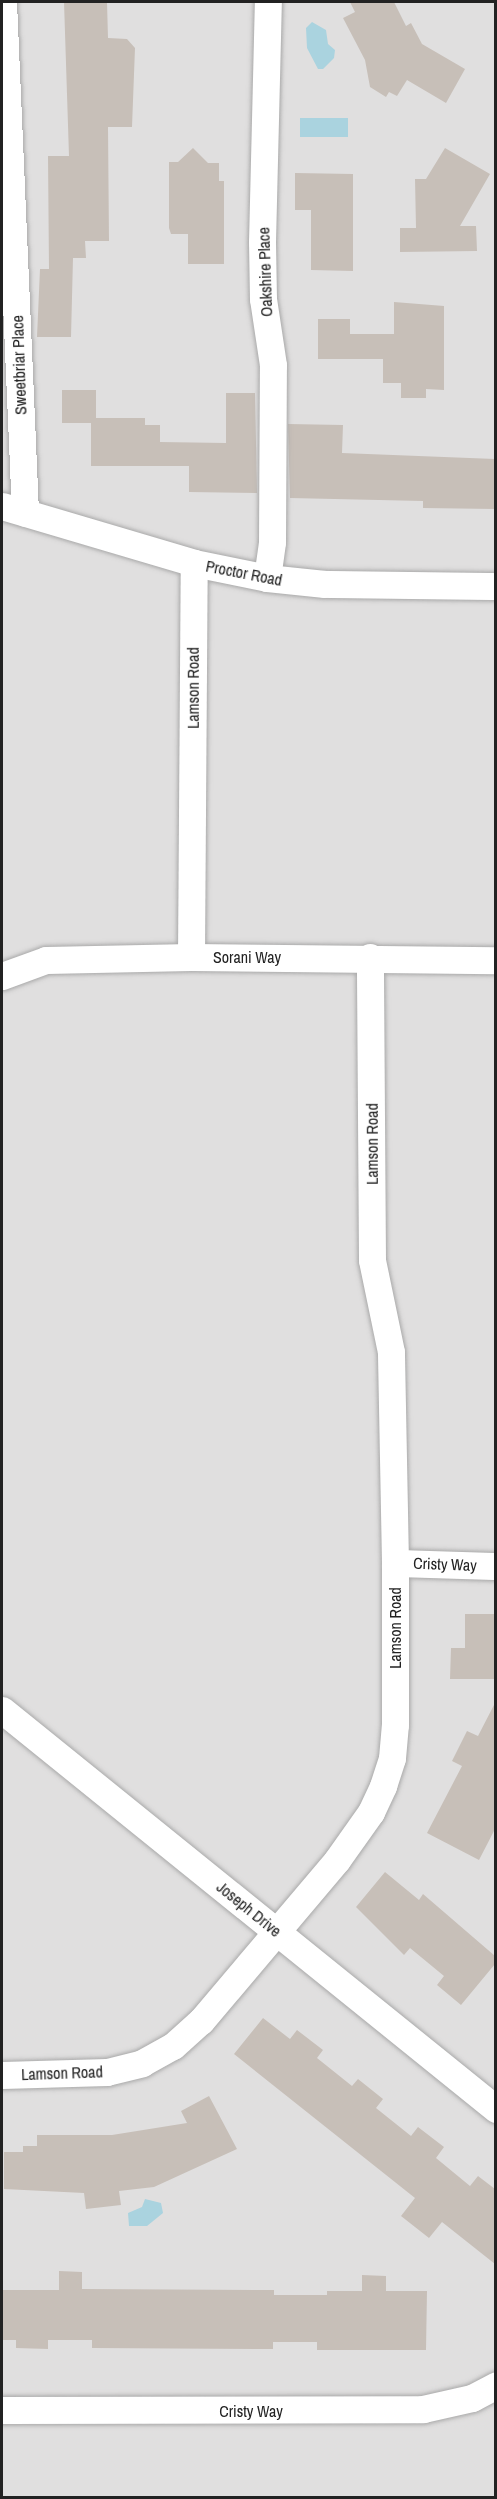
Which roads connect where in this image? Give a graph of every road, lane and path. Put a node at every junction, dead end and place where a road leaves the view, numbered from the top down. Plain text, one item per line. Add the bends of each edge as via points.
1 (3, 2) edge
2 (268, 2) edge
3 (13, 510) edge
4 (194, 563) junction
5 (267, 578) junction
6 (495, 586) edge
7 (191, 957) junction
8 (370, 957) junction
9 (495, 960) edge
10 (2, 975) edge
11 (395, 1563) junction
12 (495, 1566) edge
13 (2, 1710) edge
14 (277, 1931) junction
15 (2, 2075) edge
16 (495, 2109) edge
17 (495, 2385) edge
18 (2, 2410) edge

1 - 3 street, Sweetbriar Place
2 - 5 street, Oakshire Place via 262,242 263,299 273,365 273,507
3 - 4 street, Proctor Road
4 - 5 street, Proctor Road
4 - 7 street, Lamson Road
5 - 6 street, Proctor Road via 325,584
7 - 8 street, Sorani Way
7 - 10 street, Sorani Way via 46,960
8 - 9 street, Sorani Way
8 - 11 street, Lamson Road via 372,1260 391,1352
11 - 12 street, Cristy Way
11 - 14 street, Lamson Road via 395,1725 386,1777 371,1812
13 - 14 street, Joseph Drive
14 - 15 street, Lamson Road via 201,2021 159,2056 99,2073
14 - 16 street, Joseph Drive
17 - 18 street, Cristy Way via 472,2398 423,2409

